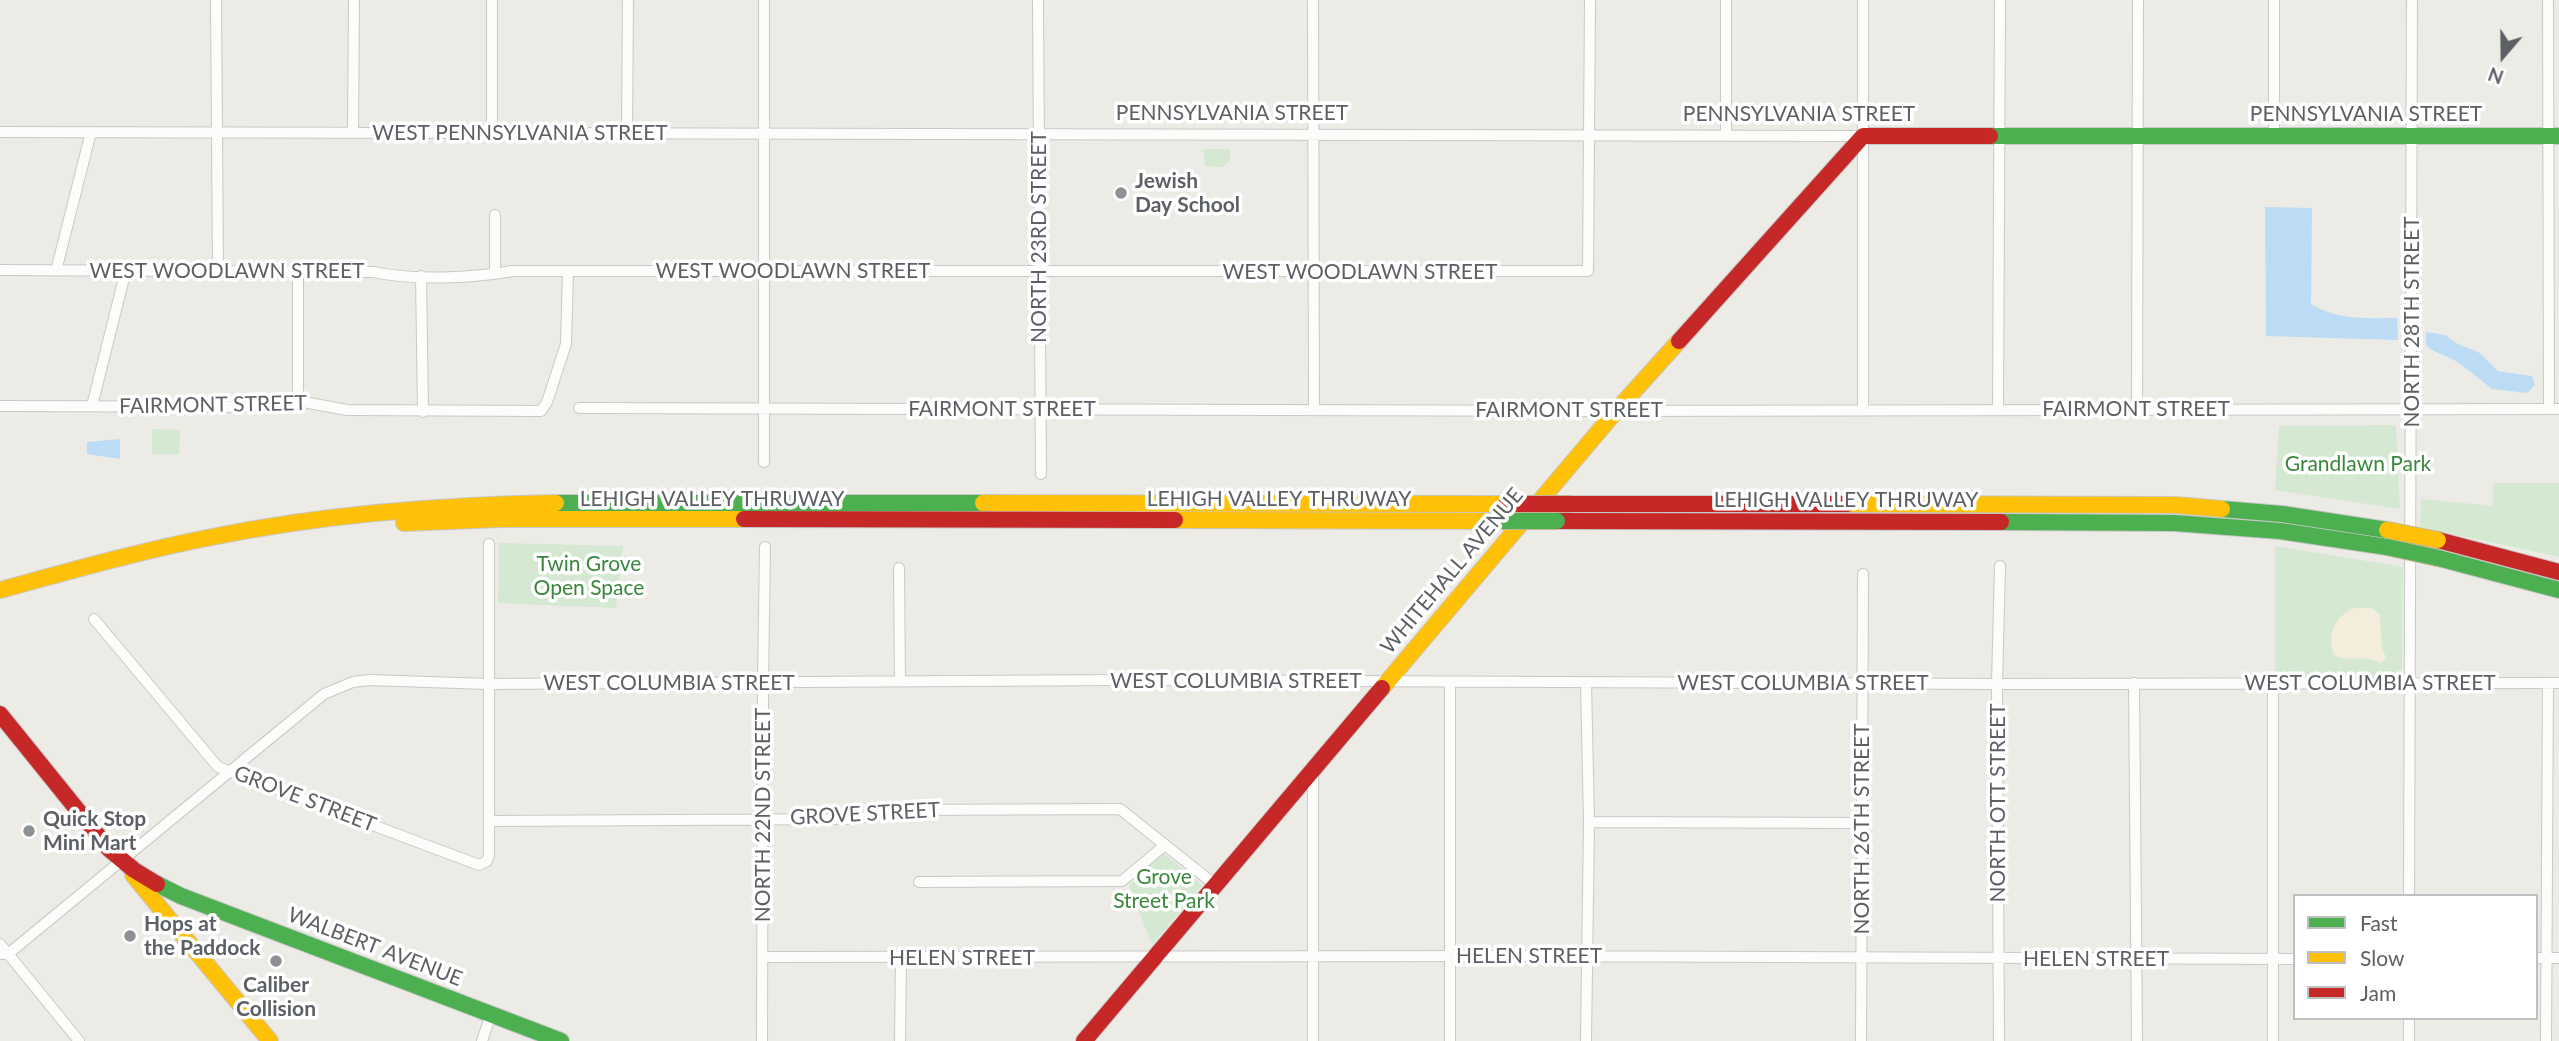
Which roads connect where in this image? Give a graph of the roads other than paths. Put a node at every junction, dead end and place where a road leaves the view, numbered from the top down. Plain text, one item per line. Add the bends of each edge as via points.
1 (216, 0) edge
2 (354, 0) edge
3 (492, 0) edge
4 (628, 0) edge
5 (764, 0) edge
6 (1038, 0) edge
7 (1313, 0) edge
8 (1590, 0) edge
9 (1726, 0) edge
10 (1863, 0) edge
11 (2000, 0) edge
12 (2138, 0) edge
13 (2274, 0) edge
14 (2412, 0) edge
15 (2548, 0) edge
16 (0, 132) edge
17 (91, 132) junction
18 (216, 133) junction
19 (354, 133) junction
20 (492, 133) junction
21 (627, 133) junction
22 (765, 134) junction
23 (1039, 134) junction
24 (1314, 134) junction
25 (1588, 134) junction
26 (1726, 135) junction
27 (2138, 135) junction
28 (2274, 135) junction
29 (2413, 135) junction
30 (1863, 136) junction
31 (1999, 136) junction
32 (2554, 136) edge
33 (495, 215) dead end
34 (126, 270) junction
35 (218, 270) junction
36 (0, 271) edge
37 (56, 271) junction
38 (568, 271) junction
39 (298, 272) junction
40 (764, 272) junction
41 (1038, 272) junction
42 (1313, 272) junction
43 (495, 274) junction
44 (421, 276) junction
45 (298, 401) junction
46 (0, 406) edge
47 (92, 406) junction
48 (579, 408) dead end
49 (763, 408) junction
50 (1314, 408) junction
51 (1040, 409) junction
52 (2412, 409) junction
53 (2554, 409) edge
54 (1863, 410) junction
55 (1998, 410) junction
56 (2137, 410) junction
57 (1616, 411) junction
58 (423, 412) junction
59 (764, 461) dead end
60 (1041, 474) dead end
61 (489, 544) dead end
62 (765, 547) dead end
63 (2000, 566) dead end
64 (900, 568) dead end
65 (2559, 572) edge
66 (1863, 574) dead end
67 (2559, 590) edge
68 (6, 595) edge
69 (94, 619) dead end
70 (900, 681) junction
71 (1387, 681) junction
72 (763, 682) junction
73 (1450, 682) junction
74 (1587, 682) junction
75 (1862, 682) junction
76 (2134, 683) junction
77 (2411, 683) junction
78 (2554, 683) edge
79 (488, 684) junction
80 (1997, 684) junction
81 (2273, 684) junction
82 (0, 714) edge
83 (1314, 767) junction
84 (229, 771) junction
85 (762, 819) junction
86 (489, 821) junction
87 (1589, 822) junction
88 (1863, 823) junction
89 (1165, 845) junction
90 (122, 862) junction
91 (919, 881) dead end
92 (1214, 884) junction
93 (2410, 894) edge
94 (0, 944) edge
95 (4, 954) edge
96 (1586, 956) junction
97 (763, 957) junction
98 (1154, 957) junction
99 (1315, 957) junction
100 (1450, 957) junction
101 (1862, 957) junction
102 (901, 958) junction
103 (1999, 958) junction
104 (2541, 958) edge
105 (2559, 958) edge
106 (2136, 959) junction
107 (2273, 959) junction
108 (2293, 959) edge
109 (491, 1014) junction
110 (2409, 1020) edge
111 (79, 1041) edge
112 (270, 1041) edge
113 (482, 1041) edge
114 (561, 1041) edge
115 (762, 1041) edge
116 (900, 1041) edge
117 (1084, 1041) edge
118 (1314, 1041) edge
119 (1450, 1041) edge
120 (1586, 1041) edge
121 (1861, 1041) edge
122 (1998, 1041) edge
123 (2137, 1041) edge
124 (2273, 1041) edge
125 (2409, 1041) edge
126 (2546, 1041) edge

1 - 18 street
2 - 19 street
3 - 20 street
4 - 21 street
5 - 22 street
6 - 23 street, NORTH 23RD STREET
7 - 24 street
8 - 25 street
9 - 26 street
10 - 30 street
11 - 31 street
12 - 27 street
13 - 28 street
14 - 29 street, NORTH 28TH STREET
15 - 32 street
16 - 17 street, WEST PENNSYLVANIA STREET
17 - 18 street, WEST PENNSYLVANIA STREET
17 - 37 street
18 - 19 street, WEST PENNSYLVANIA STREET
18 - 35 street
19 - 20 street, WEST PENNSYLVANIA STREET
20 - 21 street, WEST PENNSYLVANIA STREET
21 - 22 street, WEST PENNSYLVANIA STREET
22 - 23 street, WEST PENNSYLVANIA STREET
22 - 40 street
23 - 24 street, PENNSYLVANIA STREET
23 - 41 street, NORTH 23RD STREET
24 - 25 street, PENNSYLVANIA STREET
24 - 42 street
25 - 26 street, PENNSYLVANIA STREET
25 - 42 street, WEST WOODLAWN STREET via 1588,271
26 - 30 street, PENNSYLVANIA STREET
27 - 28 main road, PENNSYLVANIA STREET
27 - 31 main road, PENNSYLVANIA STREET
27 - 56 street
28 - 29 main road, PENNSYLVANIA STREET
29 - 32 main road, PENNSYLVANIA STREET
29 - 52 street, NORTH 28TH STREET
30 - 31 main road, PENNSYLVANIA STREET
30 - 54 street
30 - 57 main road, WHITEHALL AVENUE
31 - 55 street
32 - 53 street
33 - 43 street
34 - 35 street, WEST WOODLAWN STREET
34 - 37 street, WEST WOODLAWN STREET
34 - 47 street
35 - 39 street, WEST WOODLAWN STREET
36 - 37 street, WEST WOODLAWN STREET
38 - 40 street, WEST WOODLAWN STREET
38 - 43 street, WEST WOODLAWN STREET
38 - 58 street, FAIRMONT STREET via 566,344 543,409
39 - 44 street, WEST WOODLAWN STREET
39 - 45 street
40 - 41 street, WEST WOODLAWN STREET
40 - 49 street
41 - 42 street, WEST WOODLAWN STREET
41 - 51 street, NORTH 23RD STREET
42 - 50 street
43 - 44 street, WEST WOODLAWN STREET
44 - 58 street
45 - 47 street, FAIRMONT STREET via 284,407
45 - 58 street, FAIRMONT STREET via 347,410
46 - 47 street, FAIRMONT STREET
48 - 49 street, FAIRMONT STREET
49 - 51 street, FAIRMONT STREET
49 - 59 street
50 - 51 street, FAIRMONT STREET
50 - 57 street, FAIRMONT STREET
51 - 60 street, NORTH 23RD STREET
52 - 53 street, FAIRMONT STREET
52 - 56 street, FAIRMONT STREET
52 - 77 street, NORTH 28TH STREET
54 - 55 street, FAIRMONT STREET
54 - 57 street, FAIRMONT STREET
55 - 56 street, FAIRMONT STREET
57 - 71 main road, WHITEHALL AVENUE
61 - 79 street
62 - 72 street, NORTH 22ND STREET
63 - 80 street, NORTH OTT STREET
64 - 70 street
65 - 68 main road, LEHIGH VALLEY THRUWAY, bridge via 2387,530 2282,513 2175,505 577,502 453,506 241,531 137,554
66 - 75 street, NORTH 26TH STREET
67 - 68 main road, LEHIGH VALLEY THRUWAY, bridge via 2387,547 2280,531 2174,523 450,520 348,528 243,544
69 - 84 street, GROVE STREET via 218,767
70 - 71 street, WEST COLUMBIA STREET
70 - 72 street, WEST COLUMBIA STREET
71 - 73 street, WEST COLUMBIA STREET
71 - 83 main road, WHITEHALL AVENUE
72 - 79 street, WEST COLUMBIA STREET
72 - 85 street, NORTH 22ND STREET
73 - 74 street, WEST COLUMBIA STREET
73 - 100 street
74 - 75 street, WEST COLUMBIA STREET
74 - 87 street
75 - 80 street, WEST COLUMBIA STREET
75 - 88 street, NORTH 26TH STREET
76 - 80 street, WEST COLUMBIA STREET
76 - 81 street, WEST COLUMBIA STREET
76 - 106 street
77 - 78 street, WEST COLUMBIA STREET
77 - 81 street, WEST COLUMBIA STREET
77 - 93 street, NORTH 28TH STREET
78 - 104 street
79 - 84 street, WEST COLUMBIA STREET via 369,680 338,687
79 - 86 street
80 - 103 street, NORTH OTT STREET
81 - 107 street
82 - 90 main road, WALBERT AVENUE
83 - 92 main road, WHITEHALL AVENUE
83 - 99 street
84 - 86 street, GROVE STREET via 479,865 489,855
84 - 90 street, WEST COLUMBIA STREET
85 - 86 street, GROVE STREET
85 - 89 street, GROVE STREET via 857,819 899,810 1120,809
85 - 97 street, NORTH 22ND STREET
87 - 88 street
87 - 96 street
88 - 101 street, NORTH 26TH STREET
89 - 91 street via 1122,881
89 - 92 street, GROVE STREET
90 - 95 street, WEST COLUMBIA STREET
90 - 109 main road, WALBERT AVENUE via 181,896
90 - 112 main road
92 - 98 main road, WHITEHALL AVENUE
94 - 95 street
95 - 111 street
96 - 100 street, HELEN STREET
96 - 101 street, HELEN STREET
96 - 120 street
97 - 102 street, HELEN STREET
97 - 115 street, NORTH 22ND STREET
98 - 99 street, HELEN STREET
98 - 102 street, HELEN STREET
98 - 117 main road, WHITEHALL AVENUE
99 - 100 street, HELEN STREET
99 - 118 street
100 - 119 street
101 - 103 street, HELEN STREET
101 - 121 street, NORTH 26TH STREET
102 - 116 street
103 - 106 street, HELEN STREET
103 - 122 street, NORTH OTT STREET
104 - 105 street
104 - 126 street
106 - 107 street, HELEN STREET
106 - 123 street
107 - 108 street, HELEN STREET
107 - 124 street
109 - 113 street
109 - 114 main road, WALBERT AVENUE
110 - 125 street

